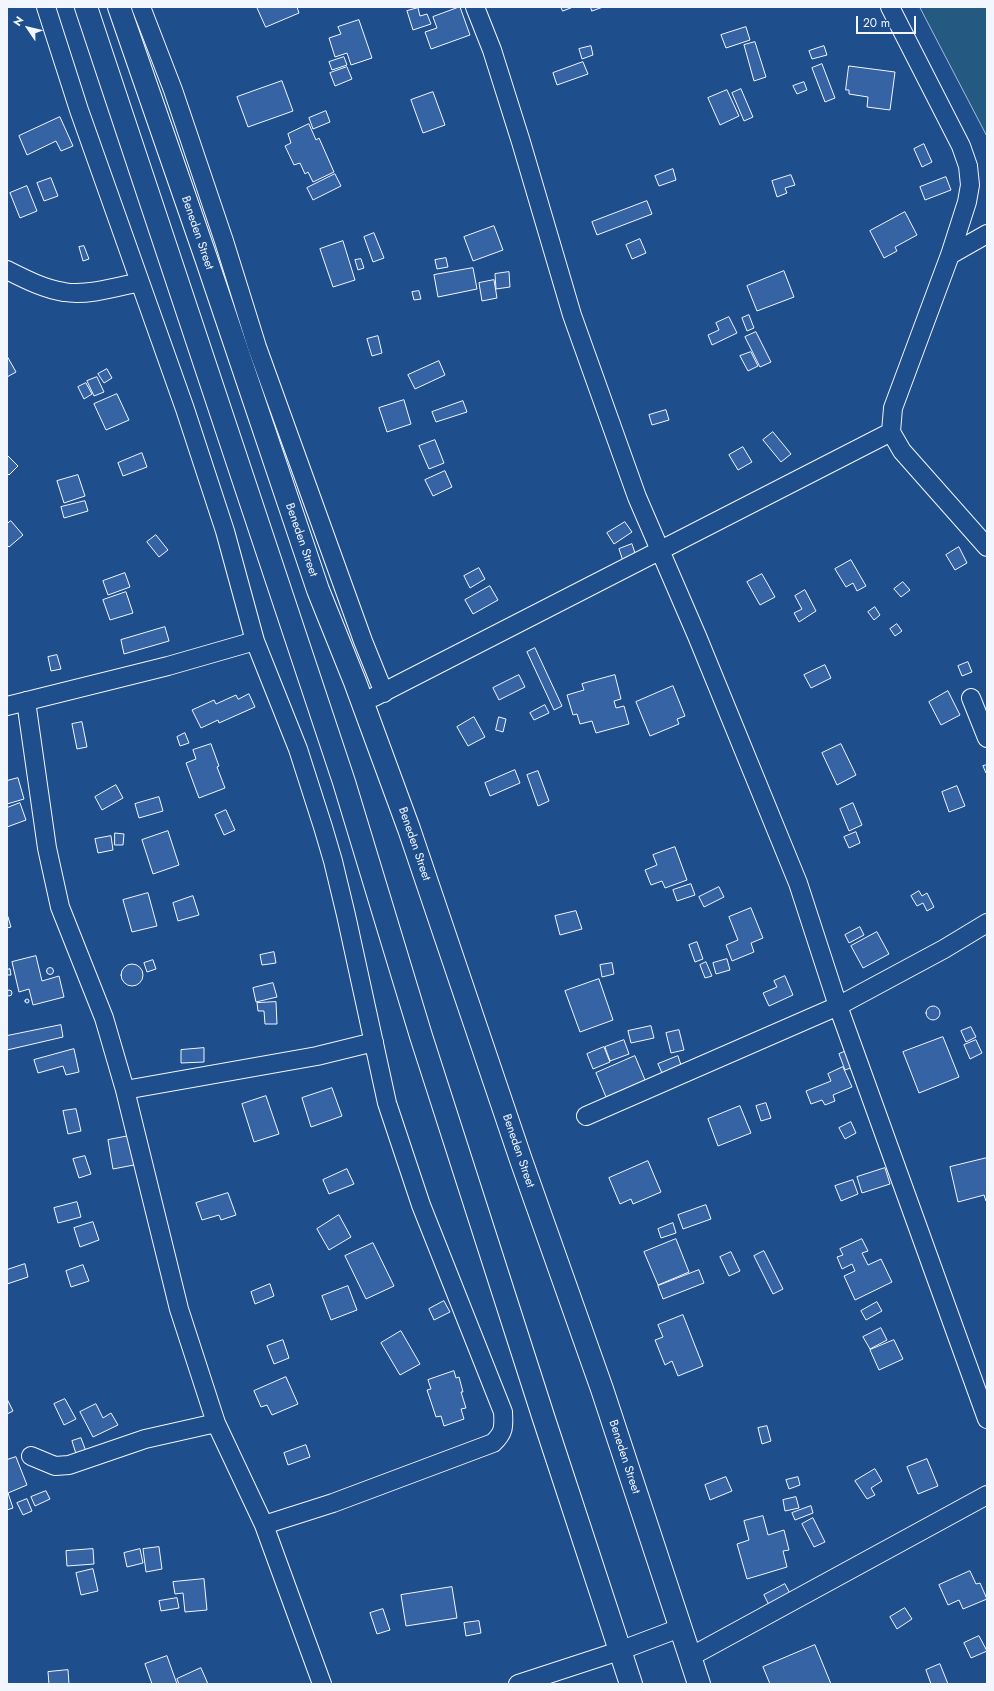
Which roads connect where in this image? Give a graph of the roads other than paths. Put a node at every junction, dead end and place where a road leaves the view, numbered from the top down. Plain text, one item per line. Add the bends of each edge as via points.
1 (46, 7) edge
2 (86, 7) edge
3 (119, 7) edge
4 (141, 7) edge
5 (475, 7) edge
6 (890, 7) edge
7 (987, 234) edge
8 (950, 255) junction
9 (7, 270) edge
10 (140, 282) junction
11 (891, 432) junction
12 (987, 547) edge
13 (660, 550) junction
14 (255, 641) junction
15 (384, 693) junction
16 (970, 698) dead end
17 (26, 701) junction
18 (362, 702) junction
19 (7, 706) edge
20 (987, 738) edge
21 (987, 924) edge
22 (838, 1006) junction
23 (374, 1042) junction
24 (125, 1090) junction
25 (586, 1116) dead end
26 (987, 1419) edge
27 (216, 1423) junction
28 (32, 1456) dead end
29 (987, 1495) edge
30 (264, 1525) junction
31 (680, 1628) junction
32 (619, 1651) junction
33 (690, 1657) junction
34 (322, 1684) edge
35 (518, 1684) edge
36 (631, 1684) edge
37 (699, 1684) edge

1 - 10 street via 79,110
2 - 32 main road via 344,782 419,1029
3 - 18 main road, Beneden Street via 318,590
4 - 15 street via 173,90 260,354
5 - 13 street via 492,50 521,142 572,315 637,497
6 - 8 street via 961,146 968,166 970,185 967,202
7 - 8 street
8 - 11 street via 893,408
9 - 10 street via 38,285 65,293 91,292
10 - 14 street via 225,531
11 - 12 street via 902,451
11 - 13 street
13 - 15 street
13 - 22 street via 798,883
14 - 17 street via 168,666
14 - 23 street via 298,749 333,861
15 - 18 street
16 - 20 street
17 - 19 street
17 - 24 street via 47,848 60,907 104,1018
18 - 31 main road, Beneden Street via 409,829 518,1152 602,1388
21 - 22 street
22 - 25 street
22 - 26 street
23 - 24 street via 317,1056
23 - 30 street via 387,1103 421,1205 503,1412 504,1424 501,1435 493,1443 333,1503
24 - 27 street via 179,1309
27 - 28 street via 145,1439 69,1465 55,1466
27 - 30 street
29 - 33 street
30 - 34 street
31 - 32 street
31 - 33 main road, Beneden Street
32 - 35 street
32 - 36 main road
33 - 37 main road, Beneden Street

